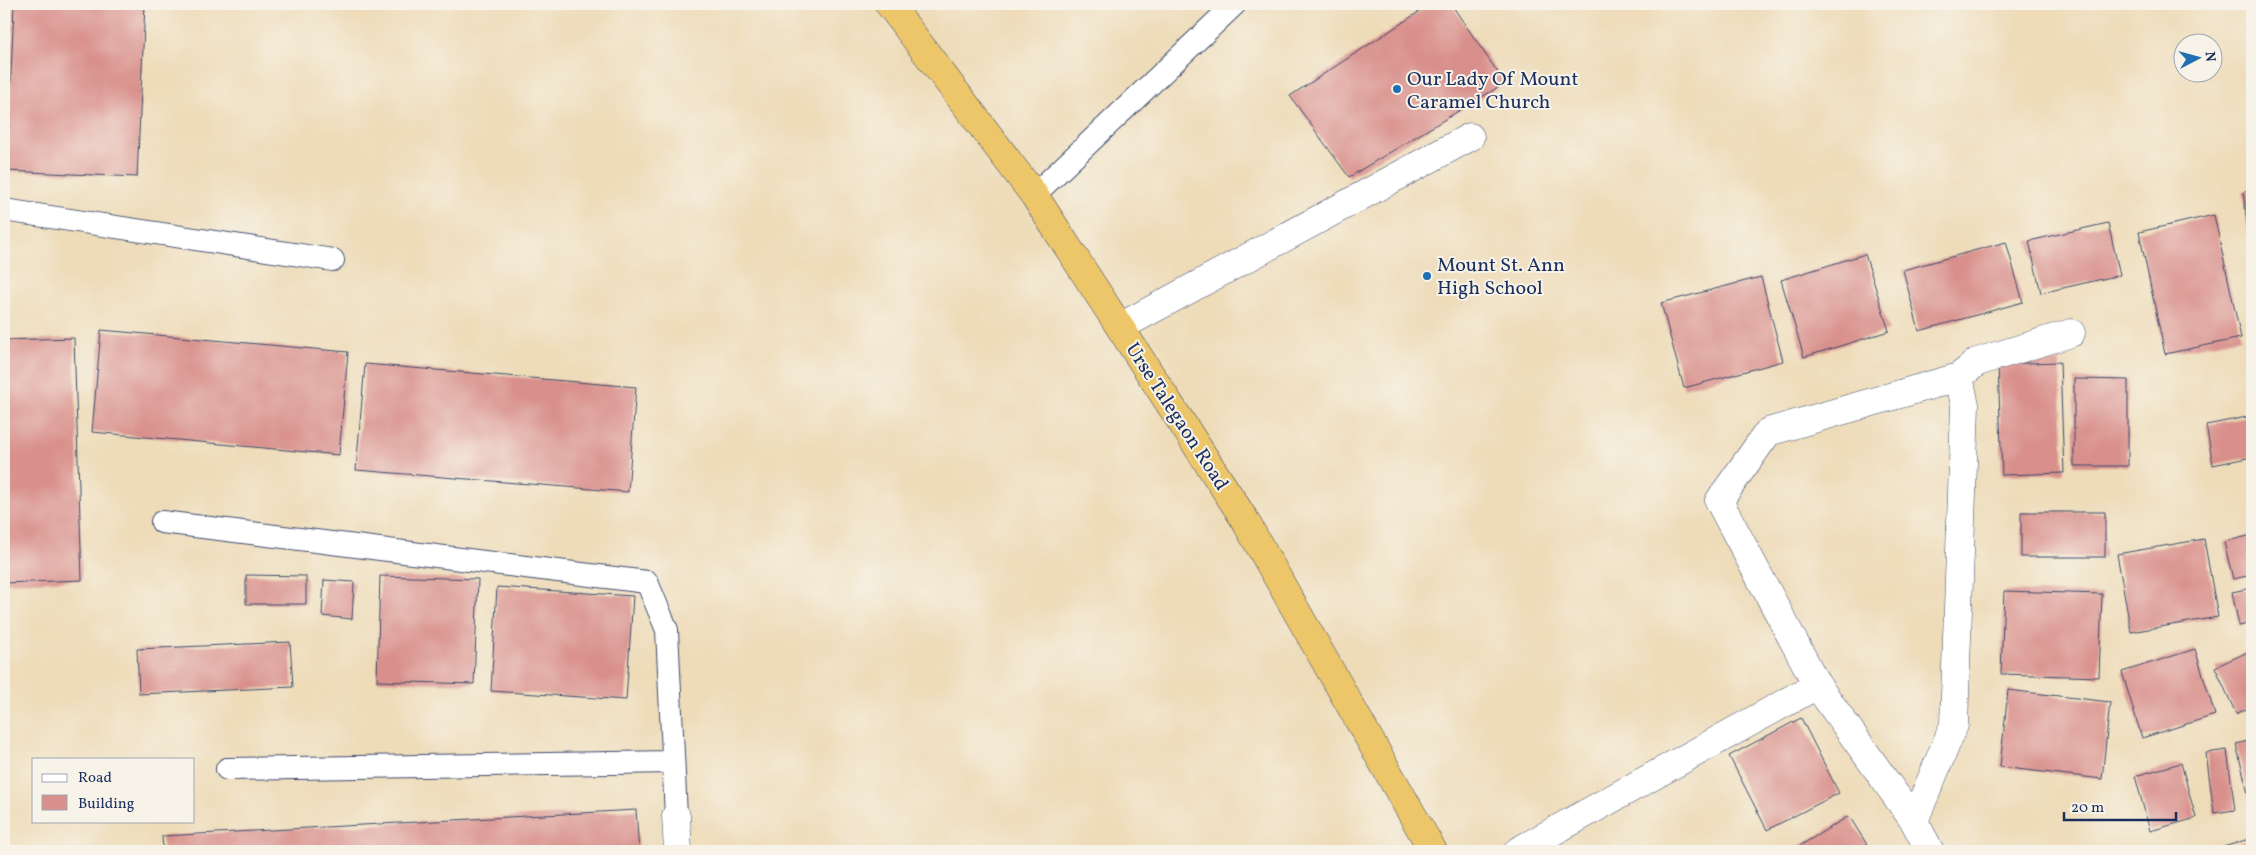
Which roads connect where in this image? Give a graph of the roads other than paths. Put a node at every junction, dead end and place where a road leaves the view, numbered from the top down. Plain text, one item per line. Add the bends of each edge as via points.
1 (889, 4) edge
2 (1235, 4) edge
3 (1470, 137) dead end
4 (1034, 196) junction
5 (4, 210) edge
6 (333, 260) dead end
7 (1120, 327) junction
8 (2071, 333) dead end
9 (1959, 377) junction
10 (162, 522) dead end
11 (1817, 686) junction
12 (673, 762) junction
13 (227, 770) dead end
14 (676, 816) joint
15 (1914, 821) junction
16 (678, 851) edge
17 (1433, 851) edge
18 (1518, 851) edge
19 (1930, 851) edge

1 - 4 highway, Urse Talegaon Road
2 - 4 lane
3 - 7 street
4 - 7 highway, Urse Talegaon Road
5 - 6 lane
7 - 17 highway, Urse Talegaon Road via 1243,517
8 - 9 street via 1976,362
9 - 11 street via 1768,432 1719,501
9 - 15 street via 1965,405 1954,725
10 - 12 lane via 647,582 667,630
11 - 15 street
11 - 18 street
12 - 13 lane
12 - 14 lane
14 - 16 street
15 - 19 street

